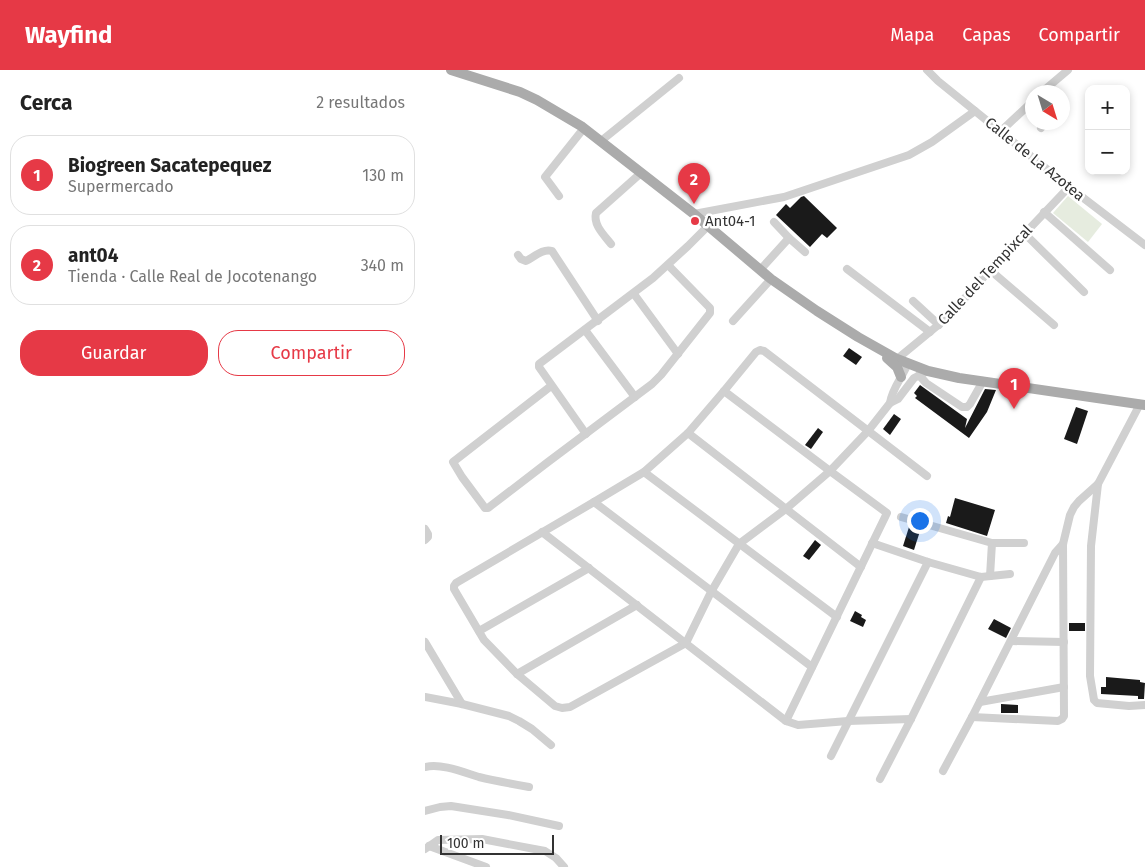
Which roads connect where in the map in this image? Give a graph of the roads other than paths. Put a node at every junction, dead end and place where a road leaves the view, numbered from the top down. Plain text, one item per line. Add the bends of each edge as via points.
1 (451, 70) edge
2 (927, 70) edge
3 (1062, 72) edge
4 (679, 78) dead end
5 (1050, 85) edge
6 (1025, 109) edge
7 (975, 111) junction
8 (584, 128) junction
9 (1001, 131) junction
10 (601, 140) junction
11 (641, 173) junction
12 (1069, 187) junction
13 (559, 196) dead end
14 (1044, 212) junction
15 (694, 214) junction
16 (774, 222) dead end
17 (708, 226) junction
18 (1024, 233) junction
19 (789, 238) junction
20 (611, 244) dead end
21 (1145, 245) edge
22 (805, 252) dead end
23 (518, 254) dead end
24 (668, 265) junction
25 (847, 269) dead end
26 (760, 270) junction
27 (989, 270) junction
28 (1110, 270) dead end
29 (771, 279) junction
30 (1084, 292) dead end
31 (634, 294) junction
32 (913, 301) dead end
33 (597, 321) junction
34 (733, 321) dead end
35 (939, 325) junction
36 (1055, 325) dead end
37 (585, 330) junction
38 (930, 332) junction
39 (858, 337) junction
40 (678, 354) junction
41 (897, 358) junction
42 (907, 363) junction
43 (924, 373) junction
44 (898, 381) junction
45 (983, 381) junction
46 (551, 386) junction
47 (724, 391) junction
48 (904, 391) junction
49 (635, 397) junction
50 (890, 403) junction
51 (1143, 404) edge
52 (869, 431) junction
53 (687, 433) junction
54 (586, 434) junction
55 (830, 471) junction
56 (644, 472) junction
57 (927, 476) dead end
58 (1098, 484) junction
59 (594, 502) junction
60 (787, 508) junction
61 (901, 517) dead end
62 (425, 529) edge
63 (543, 532) junction
64 (425, 540) edge
65 (873, 543) junction
66 (991, 543) junction
67 (1024, 543) dead end
68 (739, 544) junction
69 (1063, 544) junction
70 (928, 562) junction
71 (861, 567) junction
72 (589, 568) junction
73 (1010, 574) dead end
74 (990, 576) junction
75 (981, 577) junction
76 (711, 592) junction
77 (637, 606) junction
78 (837, 617) junction
79 (479, 631) junction
80 (1011, 641) junction
81 (425, 642) edge
82 (1064, 642) junction
83 (686, 643) junction
84 (812, 667) junction
85 (517, 674) junction
86 (1064, 686) junction
87 (425, 697) edge
88 (980, 702) junction
89 (462, 704) junction
90 (1145, 705) edge
91 (972, 718) junction
92 (911, 720) junction
93 (787, 721) junction
94 (848, 721) junction
95 (551, 745) dead end
96 (831, 756) dead end
97 (425, 767) edge
98 (943, 771) dead end
99 (880, 779) dead end
100 (529, 788) dead end
101 (425, 811) edge
102 (559, 826) dead end
103 (427, 848) edge
104 (486, 867) edge
105 (564, 867) edge

1 - 8 main road via 520,92
2 - 7 street, Calle de La Azotea
3 - 5 street
4 - 10 street
6 - 9 street
7 - 9 street, Calle de La Azotea
7 - 15 street via 909,155 784,196
8 - 10 main road
8 - 13 street via 545,177
9 - 12 street, Calle de La Azotea
10 - 11 main road
11 - 15 main road
11 - 20 street via 596,213 596,223
12 - 14 street, Calle del Tempixcal
12 - 21 street, Calle de La Azotea
14 - 18 street, Calle del Tempixcal
14 - 28 street
15 - 17 main road
16 - 19 street
17 - 24 street
17 - 26 main road
18 - 27 street, Calle del Tempixcal
18 - 30 street
19 - 22 street
19 - 26 street
23 - 33 street via 521,260 526,261 544,251 552,251
24 - 31 street
24 - 40 street via 711,310
25 - 38 street
26 - 29 main road
27 - 35 street, Calle del Tempixcal
27 - 36 street
29 - 34 street
29 - 39 main road
31 - 33 street
31 - 40 street
32 - 35 street
33 - 37 street
35 - 38 street, Calle del Tempixcal
37 - 46 street via 539,364
37 - 49 street
38 - 41 street, Calle del Tempixcal
39 - 41 main road
39 - 44 main road via 893,362 897,367
40 - 49 street via 657,380
41 - 42 main road
42 - 43 main road
42 - 44 street
43 - 45 main road
43 - 45 street via 926,383 962,407 970,404
43 - 48 street via 914,378
44 - 48 street
44 - 50 street
45 - 51 main road
46 - 54 street
46 - 54 street via 454,460 453,464 483,506 488,508
47 - 52 street via 756,352 763,351
47 - 53 street
47 - 55 street
48 - 50 street
49 - 54 street
50 - 52 street
51 - 58 street
52 - 55 street
52 - 57 street
53 - 56 street
53 - 60 street
55 - 60 street
55 - 65 street via 887,513
56 - 59 street
56 - 68 street
58 - 69 street via 1074,507
58 - 90 street via 1091,562 1090,676 1094,700 1097,704
59 - 63 street
59 - 76 street
60 - 68 street
60 - 71 street
61 - 66 street
62 - 64 street via 428,534
63 - 72 street
63 - 79 street via 454,586
65 - 70 street
65 - 71 street
66 - 67 street
66 - 74 street
68 - 76 street
68 - 78 street
69 - 80 street via 1055,553
69 - 82 street
70 - 75 street
70 - 94 street
71 - 78 street
72 - 77 street
72 - 79 street
73 - 74 street
74 - 75 street
75 - 92 street
76 - 83 street
76 - 84 street
77 - 83 street
77 - 85 street
78 - 84 street
79 - 85 street
80 - 82 street
80 - 88 street
81 - 89 street
82 - 86 street
83 - 85 street via 570,707 555,706
83 - 93 street
84 - 93 street
86 - 88 street
86 - 91 street via 1064,716 1058,721
87 - 89 street
88 - 91 street
89 - 95 street via 509,716 533,729
91 - 98 street
92 - 94 street
92 - 99 street
93 - 94 street via 798,725
94 - 96 street
97 - 100 street via 431,765 459,770
101 - 102 street via 451,806
103 - 104 street
103 - 105 street via 438,840 482,839 545,851

